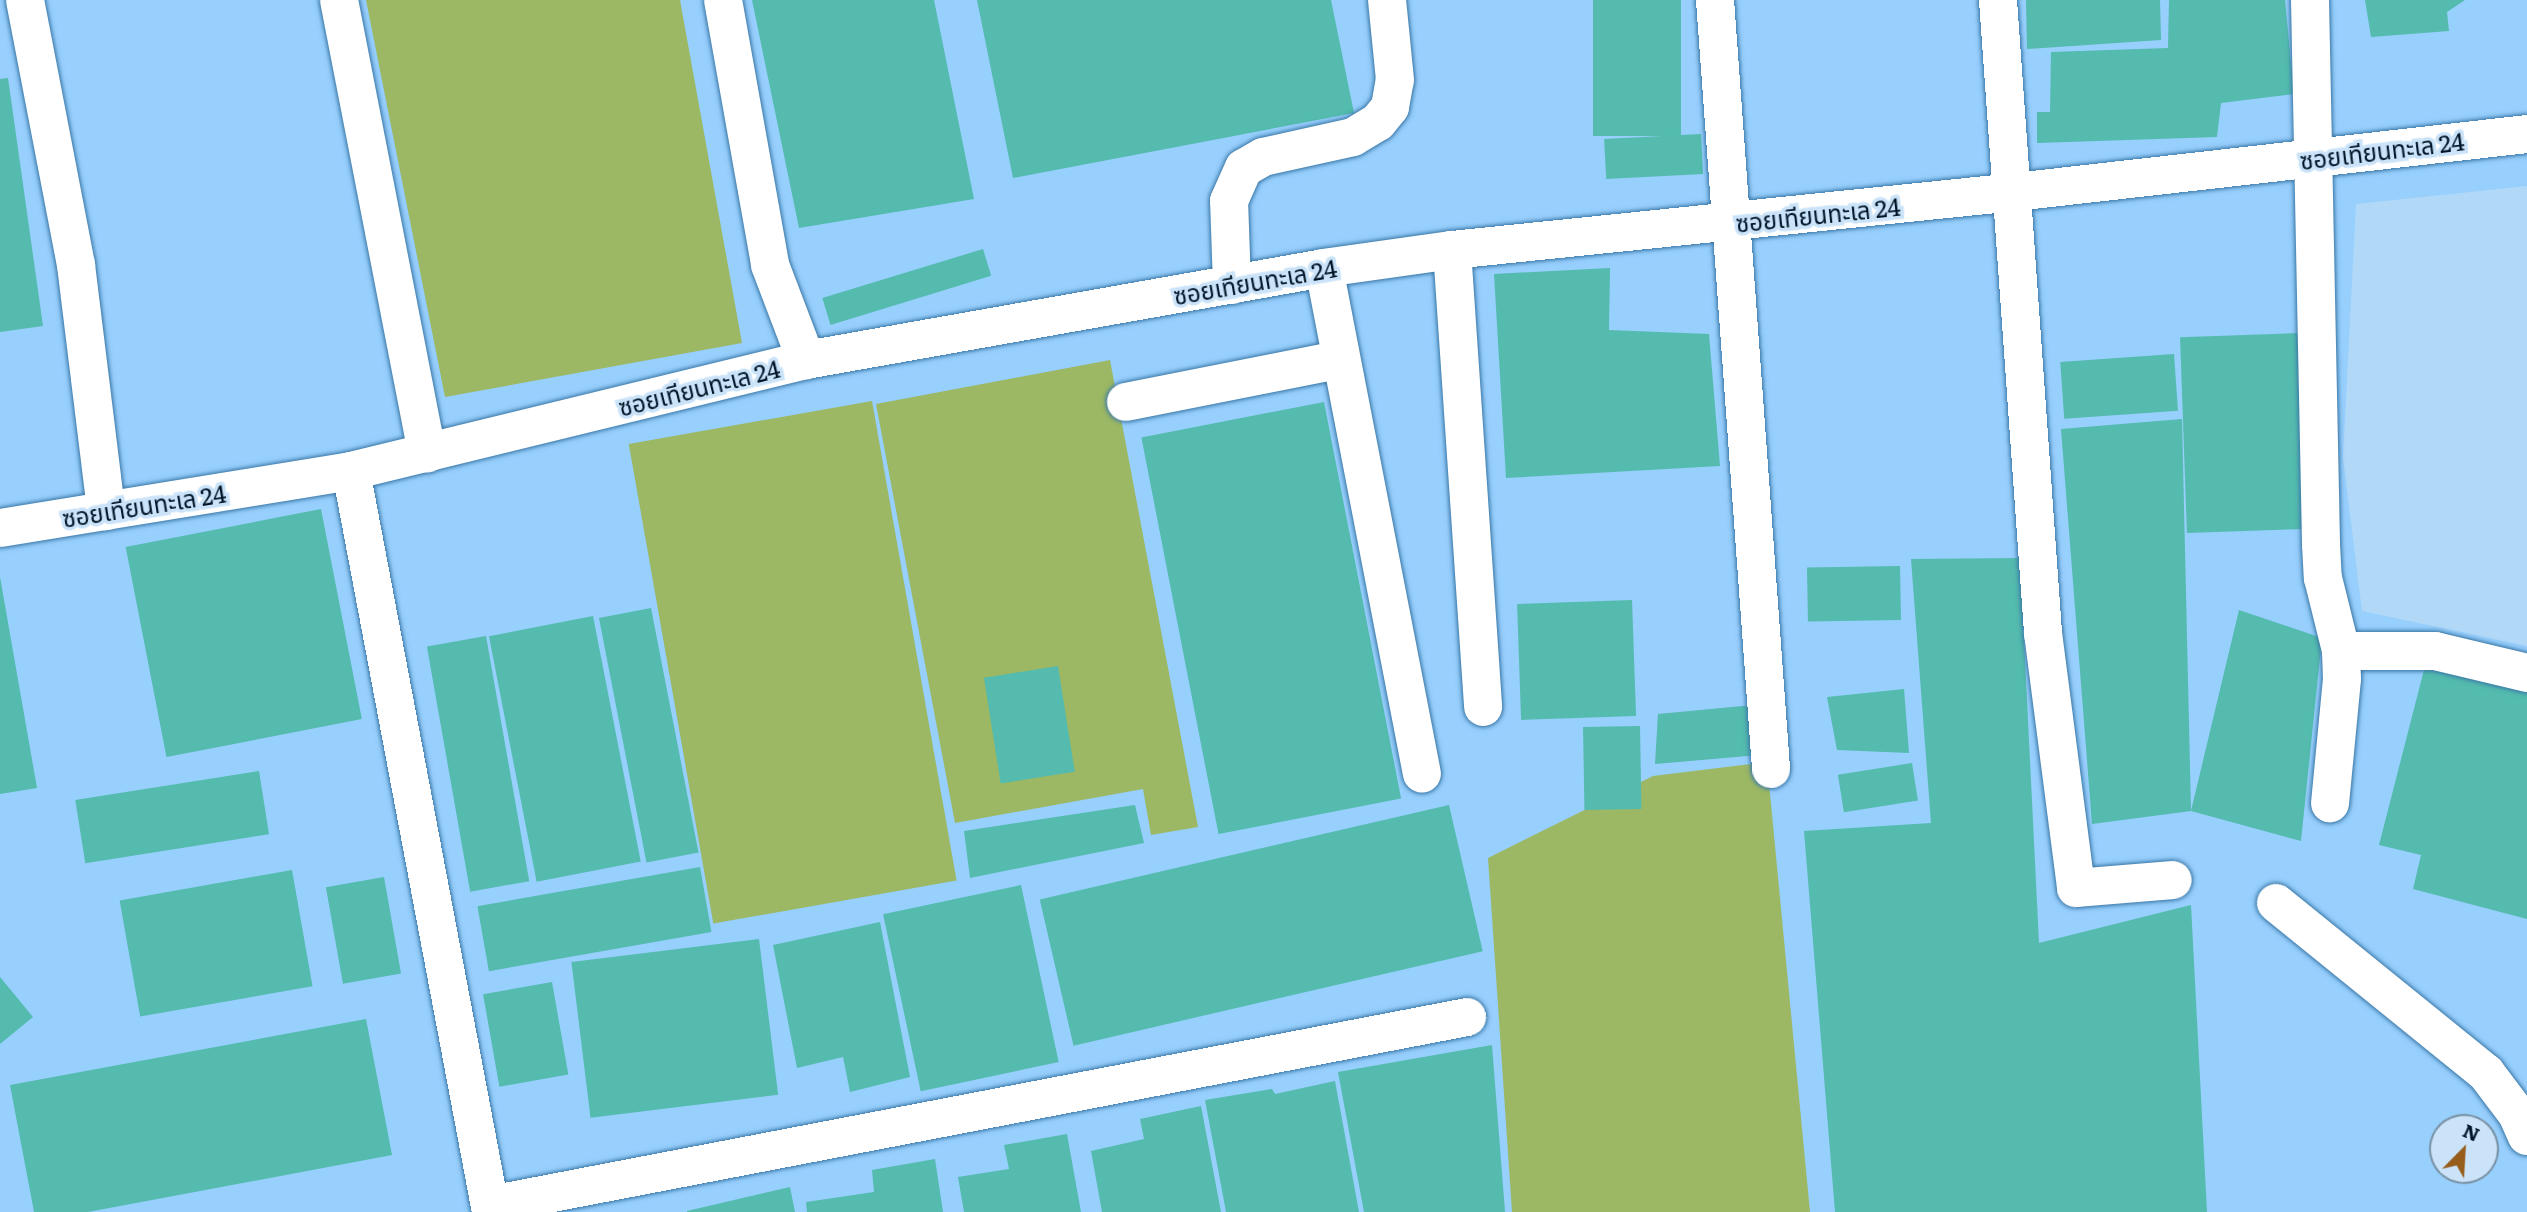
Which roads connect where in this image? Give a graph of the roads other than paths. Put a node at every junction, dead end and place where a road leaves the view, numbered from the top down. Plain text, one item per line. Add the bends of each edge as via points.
1 (25, 0) edge
2 (339, 0) edge
3 (723, 0) edge
4 (1387, 0) edge
5 (1714, 0) edge
6 (1998, 0) edge
7 (2310, 0) edge
8 (2527, 134) edge
9 (2315, 158) junction
10 (2015, 192) junction
11 (1733, 223) junction
12 (1452, 250) junction
13 (1324, 268) junction
14 (1231, 285) junction
15 (806, 360) junction
16 (1339, 360) junction
17 (1126, 402) dead end
18 (428, 454) junction
19 (351, 471) junction
20 (106, 511) junction
21 (0, 528) edge
22 (2341, 651) junction
23 (2527, 673) edge
24 (1483, 707) dead end
25 (1771, 769) dead end
26 (1422, 774) dead end
27 (2330, 803) dead end
28 (2173, 880) dead end
29 (2276, 903) dead end
30 (1467, 1017) dead end
31 (2527, 1136) edge
32 (490, 1208) edge

1 - 20 street via 76,265
2 - 18 street
3 - 15 street via 770,265
4 - 14 street via 1395,80 1390,107 1378,122 1353,137 1263,157 1244,168 1229,201
5 - 11 street
6 - 10 street
7 - 9 street
8 - 9 street, ซอยเทียนทะเล 24
9 - 10 street, ซอยเทียนทะเล 24
9 - 22 street via 2321,544 2323,578
10 - 11 street, ซอยเทียนทะเล 24
10 - 28 street via 2043,634 2076,888
11 - 12 street, ซอยเทียนทะเล 24
11 - 25 street
12 - 13 street, ซอยเทียนทะเล 24
12 - 24 street
13 - 14 street, ซอยเทียนทะเล 24
13 - 16 street
14 - 15 street, ซอยเทียนทะเล 24
15 - 18 street, ซอยเทียนทะเล 24
16 - 17 street
16 - 26 street
18 - 19 street, ซอยเทียนทะเล 24
19 - 20 street, ซอยเทียนทะเล 24
19 - 32 street
20 - 21 street, ซอยเทียนทะเล 24
22 - 23 street via 2435,651
22 - 27 street
29 - 31 street via 2486,1073 2517,1114
30 - 32 street

